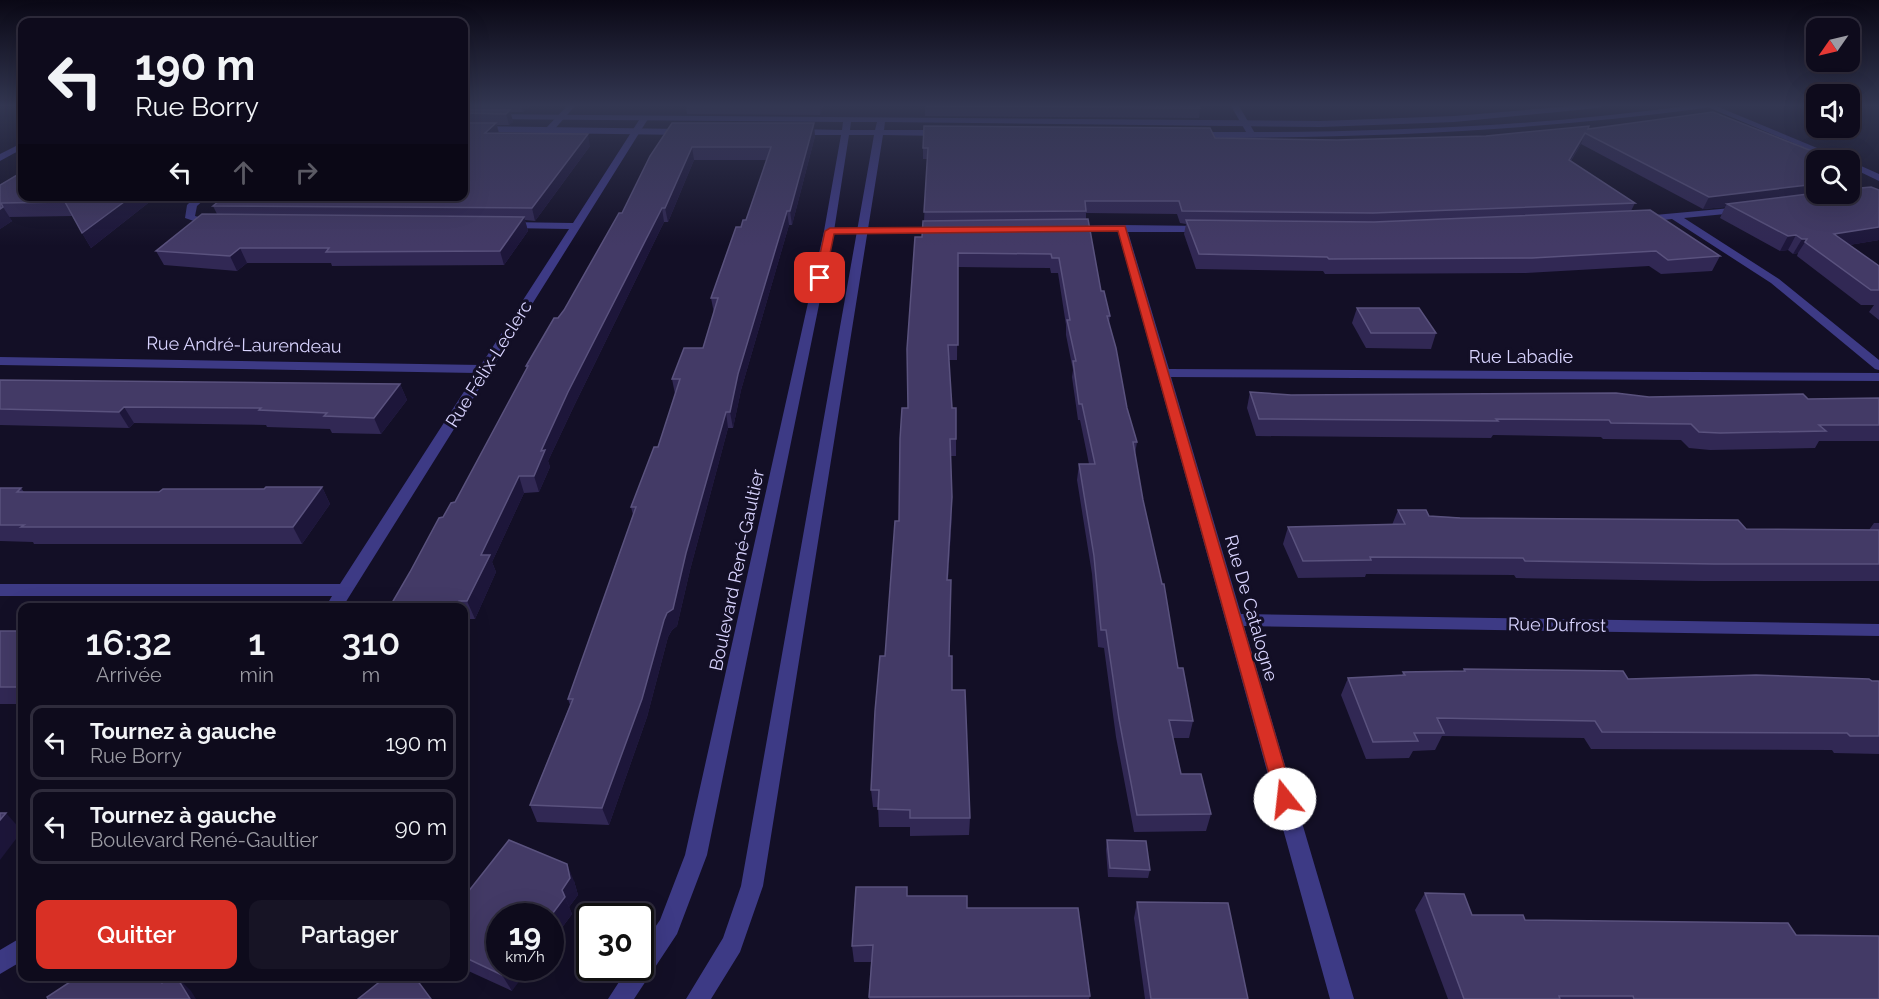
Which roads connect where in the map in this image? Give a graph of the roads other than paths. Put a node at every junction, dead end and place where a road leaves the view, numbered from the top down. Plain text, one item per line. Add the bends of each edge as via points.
1 (622, 153) edge
2 (842, 153) edge
3 (876, 153) edge
4 (1860, 168) edge
5 (1879, 177) edge
6 (197, 201) edge
7 (1755, 208) edge
8 (1676, 218) junction
9 (1629, 220) edge
10 (224, 224) edge
11 (494, 225) edge
12 (576, 226) junction
13 (1122, 228) junction
14 (1064, 229) edge
15 (1216, 229) edge
16 (949, 230) edge
17 (830, 231) junction
18 (861, 231) junction
19 (0, 361) edge
20 (1879, 366) edge
21 (487, 369) junction
22 (1163, 373) junction
23 (1879, 377) edge
24 (0, 590) edge
25 (345, 590) junction
26 (336, 603) edge
27 (1234, 620) junction
28 (1879, 630) edge
29 (18, 951) edge
30 (0, 963) edge
31 (620, 999) edge
32 (698, 999) edge
33 (1342, 999) edge

1 - 12 street, Rue Félix-Leclerc
2 - 17 street, Boulevard René-Gaultier
3 - 18 street
4 - 5 street
6 - 10 street via 192,205 190,218
7 - 8 street
8 - 9 street
8 - 20 street via 1775,281
11 - 12 street
12 - 21 street, Rue Félix-Leclerc
13 - 14 street
13 - 15 street
13 - 22 street, Rue De Catalogne
16 - 18 street
17 - 18 street
17 - 31 street, Boulevard René-Gaultier via 696,855 669,926
18 - 32 street via 753,886 732,944
19 - 21 street, Rue André-Laurendeau
21 - 25 street, Rue Félix-Leclerc
22 - 23 street, Rue Labadie
22 - 27 street, Rue De Catalogne
24 - 25 street
25 - 26 street, Rue Félix-Leclerc
27 - 28 street, Rue Dufrost
27 - 33 street, Rue De Catalogne
29 - 30 street

